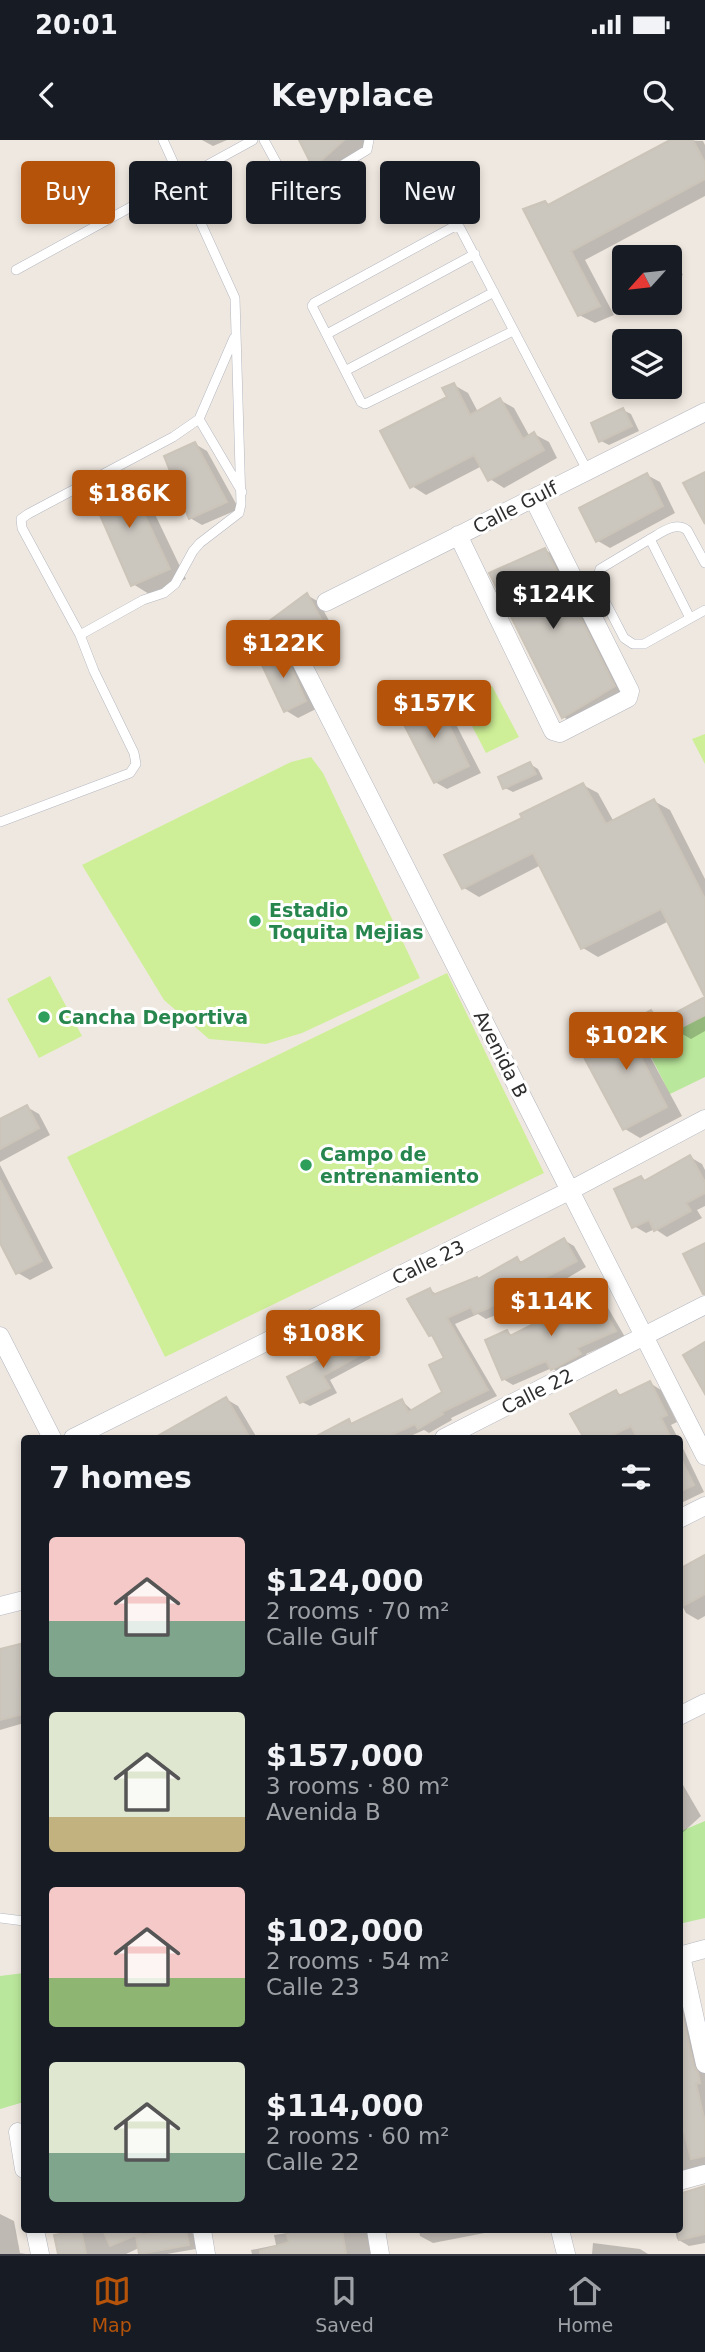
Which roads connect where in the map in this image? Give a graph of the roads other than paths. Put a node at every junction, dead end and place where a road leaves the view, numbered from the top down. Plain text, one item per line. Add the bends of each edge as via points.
1 (163, 140) edge
2 (253, 140) edge
3 (264, 140) edge
4 (369, 140) edge
5 (172, 161) edge
6 (213, 161) edge
7 (129, 207) edge
8 (201, 224) edge
9 (475, 254) junction
10 (16, 271) dead end
11 (494, 292) junction
12 (513, 331) junction
13 (327, 334) junction
14 (235, 336) junction
15 (345, 371) junction
16 (705, 412) edge
17 (199, 419) junction
18 (587, 470) junction
19 (243, 493) junction
20 (533, 498) junction
21 (458, 535) junction
22 (650, 539) junction
23 (705, 563) edge
24 (326, 602) dead end
25 (705, 610) edge
26 (690, 618) junction
27 (80, 635) junction
28 (296, 652) dead end
29 (0, 822) edge
30 (705, 1119) edge
31 (571, 1190) junction
32 (705, 1306) edge
33 (0, 1336) edge
34 (644, 1337) junction
35 (50, 1435) edge
36 (79, 1435) edge
37 (450, 1435) edge
38 (705, 1456) edge
39 (705, 1506) edge
40 (683, 1517) edge
41 (21, 1601) edge
42 (0, 1606) edge
43 (705, 1703) edge
44 (683, 1714) edge
45 (0, 1918) edge
46 (21, 1921) edge
47 (705, 1950) edge
48 (683, 1955) edge
49 (683, 1969) edge
50 (705, 2064) edge
51 (21, 2131) edge
52 (0, 2136) edge
53 (705, 2174) edge
54 (683, 2180) edge
55 (36, 2233) edge
56 (202, 2233) edge
57 (376, 2233) edge
58 (561, 2233) edge
59 (40, 2254) edge
60 (206, 2254) edge
61 (380, 2254) edge
62 (566, 2254) edge

1 - 5 lane
2 - 6 lane
3 - 4 lane via 289,186 298,188 367,150
7 - 10 lane
8 - 14 lane via 235,298
9 - 11 lane
9 - 13 lane
9 - 13 lane via 455,226 314,303
11 - 12 lane
11 - 15 lane
12 - 15 lane via 372,403 361,402
12 - 18 lane
13 - 15 lane
14 - 17 lane
14 - 19 lane
16 - 18 street, Calle Gulf
17 - 19 lane
17 - 27 lane via 21,519
18 - 20 street, Calle Gulf
19 - 27 lane via 239,513 193,551 175,584
20 - 21 street, Calle Gulf
20 - 21 street via 630,691 628,698 560,733 547,719
21 - 24 street, Calle Gulf
22 - 23 lane via 682,526
22 - 26 lane
22 - 26 lane via 600,569 596,584 624,638 633,644 644,644
25 - 26 lane
27 - 29 lane via 136,764 130,773
28 - 31 street, Avenida B
30 - 31 street, Calle 23
31 - 34 street, Avenida B
31 - 36 street, Calle 23
32 - 34 street, Calle 22
33 - 35 street
34 - 37 street, Calle 22
34 - 38 street, Avenida B
39 - 40 street
41 - 42 street
43 - 44 street
45 - 46 lane
47 - 48 street
49 - 50 street
51 - 52 street
53 - 54 street
55 - 59 street
56 - 60 street
57 - 61 street
58 - 62 street

